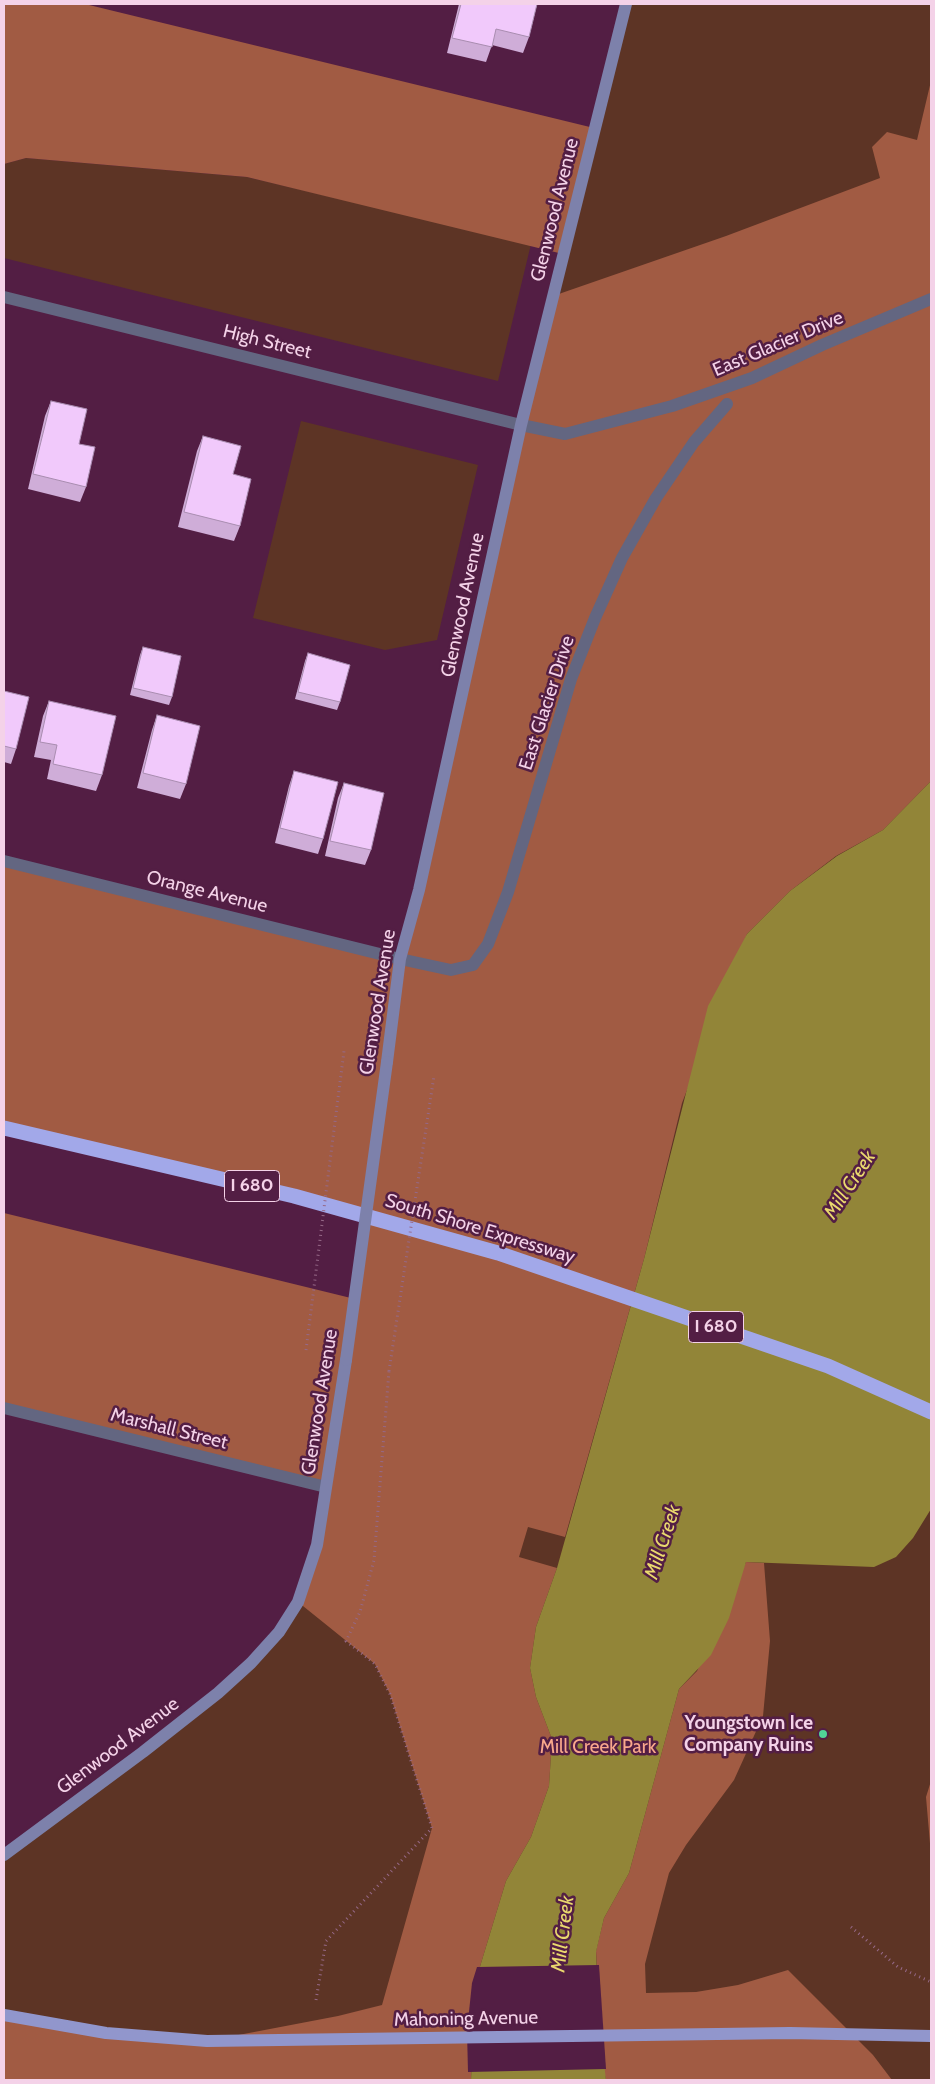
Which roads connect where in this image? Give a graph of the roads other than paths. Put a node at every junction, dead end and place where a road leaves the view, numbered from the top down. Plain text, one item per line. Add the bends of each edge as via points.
1 (626, 4) edge
2 (4, 297) edge
3 (931, 299) edge
4 (727, 404) dead end
5 (521, 425) junction
6 (4, 861) edge
7 (400, 959) junction
8 (4, 1128) edge
9 (4, 1408) edge
10 (931, 1412) edge
11 (326, 1487) junction
12 (4, 1855) edge
13 (4, 2015) edge
14 (931, 2036) edge

1 - 5 main road, Glenwood Avenue
2 - 5 street, High Street
3 - 5 street, East Glacier Drive via 752,378 672,406 565,434
4 - 7 street, East Glacier Drive via 694,442 656,498 622,558 595,618 571,679 508,892 488,944 473,965 451,970
5 - 7 main road, Glenwood Avenue via 419,890
6 - 7 street, Orange Avenue
7 - 11 main road, Glenwood Avenue, bridge
8 - 10 highway, South Shore Expressway / I 680 via 294,1196 498,1252 828,1366
9 - 11 street, Marshall Street
11 - 12 main road, Glenwood Avenue via 316,1545 298,1602 279,1632 252,1663 143,1752
13 - 14 main road, Mahoning Avenue via 106,2033 207,2042 790,2033

